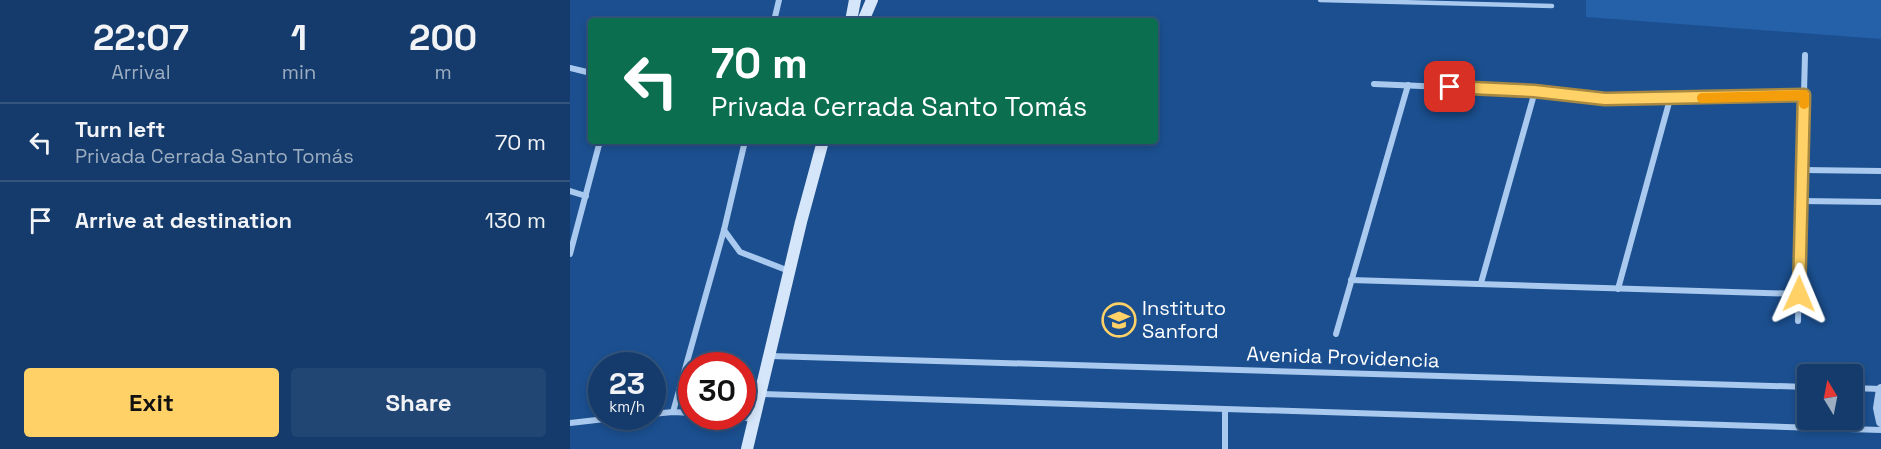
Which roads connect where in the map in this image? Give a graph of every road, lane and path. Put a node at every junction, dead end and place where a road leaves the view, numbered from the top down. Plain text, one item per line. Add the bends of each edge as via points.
1 (770, 0) edge
2 (855, 0) edge
3 (872, 0) edge
4 (1320, 0) edge
5 (779, 1) edge
6 (1552, 6) dead end
7 (775, 18) edge
8 (852, 18) edge
9 (864, 18) edge
10 (1805, 55) dead end
11 (570, 68) edge
12 (588, 73) edge
13 (1374, 84) dead end
14 (1408, 85) junction
15 (1534, 91) junction
16 (1804, 95) junction
17 (1670, 99) junction
18 (599, 144) edge
19 (744, 144) edge
20 (822, 144) edge
21 (1803, 170) junction
22 (1881, 171) edge
23 (570, 191) edge
24 (586, 196) junction
25 (1802, 201) junction
26 (1881, 202) edge
27 (724, 230) junction
28 (570, 254) edge
29 (789, 271) junction
30 (1351, 280) junction
31 (1481, 284) junction
32 (1618, 289) junction
33 (1799, 294) junction
34 (1798, 321) dead end
35 (1336, 334) dead end
36 (770, 356) junction
37 (1797, 387) edge
38 (1863, 388) edge
39 (1881, 389) edge
40 (761, 394) junction
41 (1225, 409) junction
42 (673, 412) junction
43 (678, 412) edge
44 (666, 413) edge
45 (756, 415) edge
46 (588, 421) edge
47 (1881, 422) edge
48 (570, 423) edge
49 (752, 430) edge
50 (1881, 430) edge
51 (747, 449) edge
52 (1225, 449) edge

1 - 5 street
2 - 8 main road
3 - 9 main road
4 - 6 lane
5 - 7 street
10 - 16 street
11 - 12 street
13 - 14 street
14 - 15 street
14 - 30 street
15 - 17 street via 1605,99
15 - 31 street
16 - 17 street
16 - 21 street
17 - 32 street
18 - 24 street
19 - 27 street
20 - 29 main road
21 - 22 street
21 - 25 street
23 - 24 street
24 - 28 street
25 - 26 street
25 - 33 street
27 - 29 street via 740,252
27 - 42 street
29 - 36 main road
30 - 31 street
30 - 35 street
31 - 32 street
32 - 33 street
33 - 34 street
36 - 37 street, Avenida Providencia
36 - 40 main road
38 - 39 street
39 - 47 street
40 - 41 street
40 - 45 main road
41 - 50 street
41 - 52 street
42 - 43 street
42 - 44 street
46 - 48 street
49 - 51 main road

